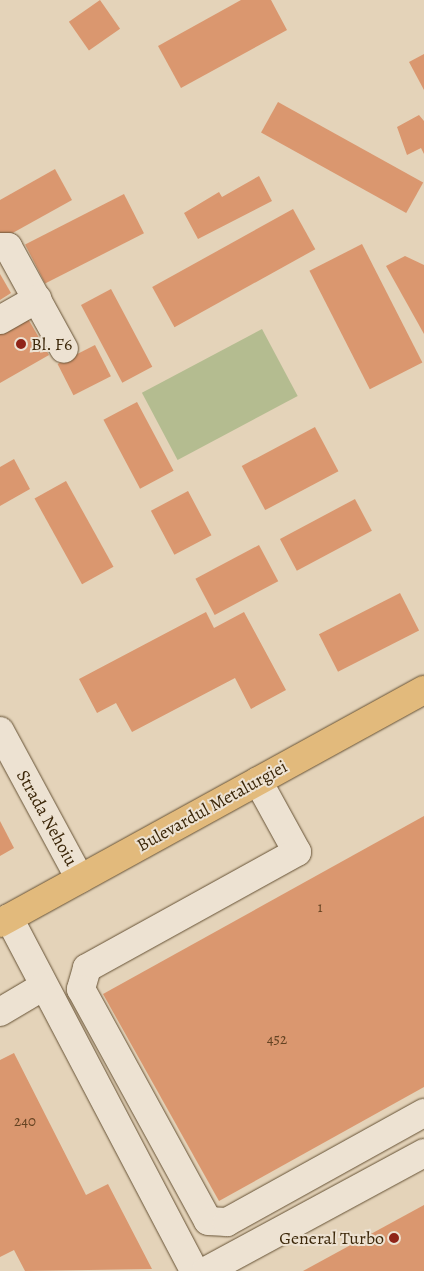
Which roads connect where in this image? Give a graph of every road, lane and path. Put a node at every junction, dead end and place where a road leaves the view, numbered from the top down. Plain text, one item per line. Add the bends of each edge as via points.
1 (0, 247) edge
2 (37, 299) junction
3 (0, 320) edge
4 (64, 349) dead end
5 (424, 690) edge
6 (0, 731) edge
7 (258, 781) junction
8 (80, 878) junction
9 (4, 920) edge
10 (44, 986) junction
11 (0, 1012) edge
12 (424, 1113) edge
13 (424, 1153) edge
14 (194, 1271) edge
15 (206, 1271) edge

1 - 2 street via 8,247
2 - 3 street
2 - 4 street
5 - 7 main road, Bulevardul Metalurgiei
6 - 8 street, Strada Nehoiu
7 - 8 main road, Bulevardul Metalurgiei
7 - 12 street via 297,852 87,968 81,989 208,1221 227,1222
8 - 9 main road, Bulevardul Metalurgiei
9 - 10 street
10 - 11 street
10 - 14 street
13 - 15 street

